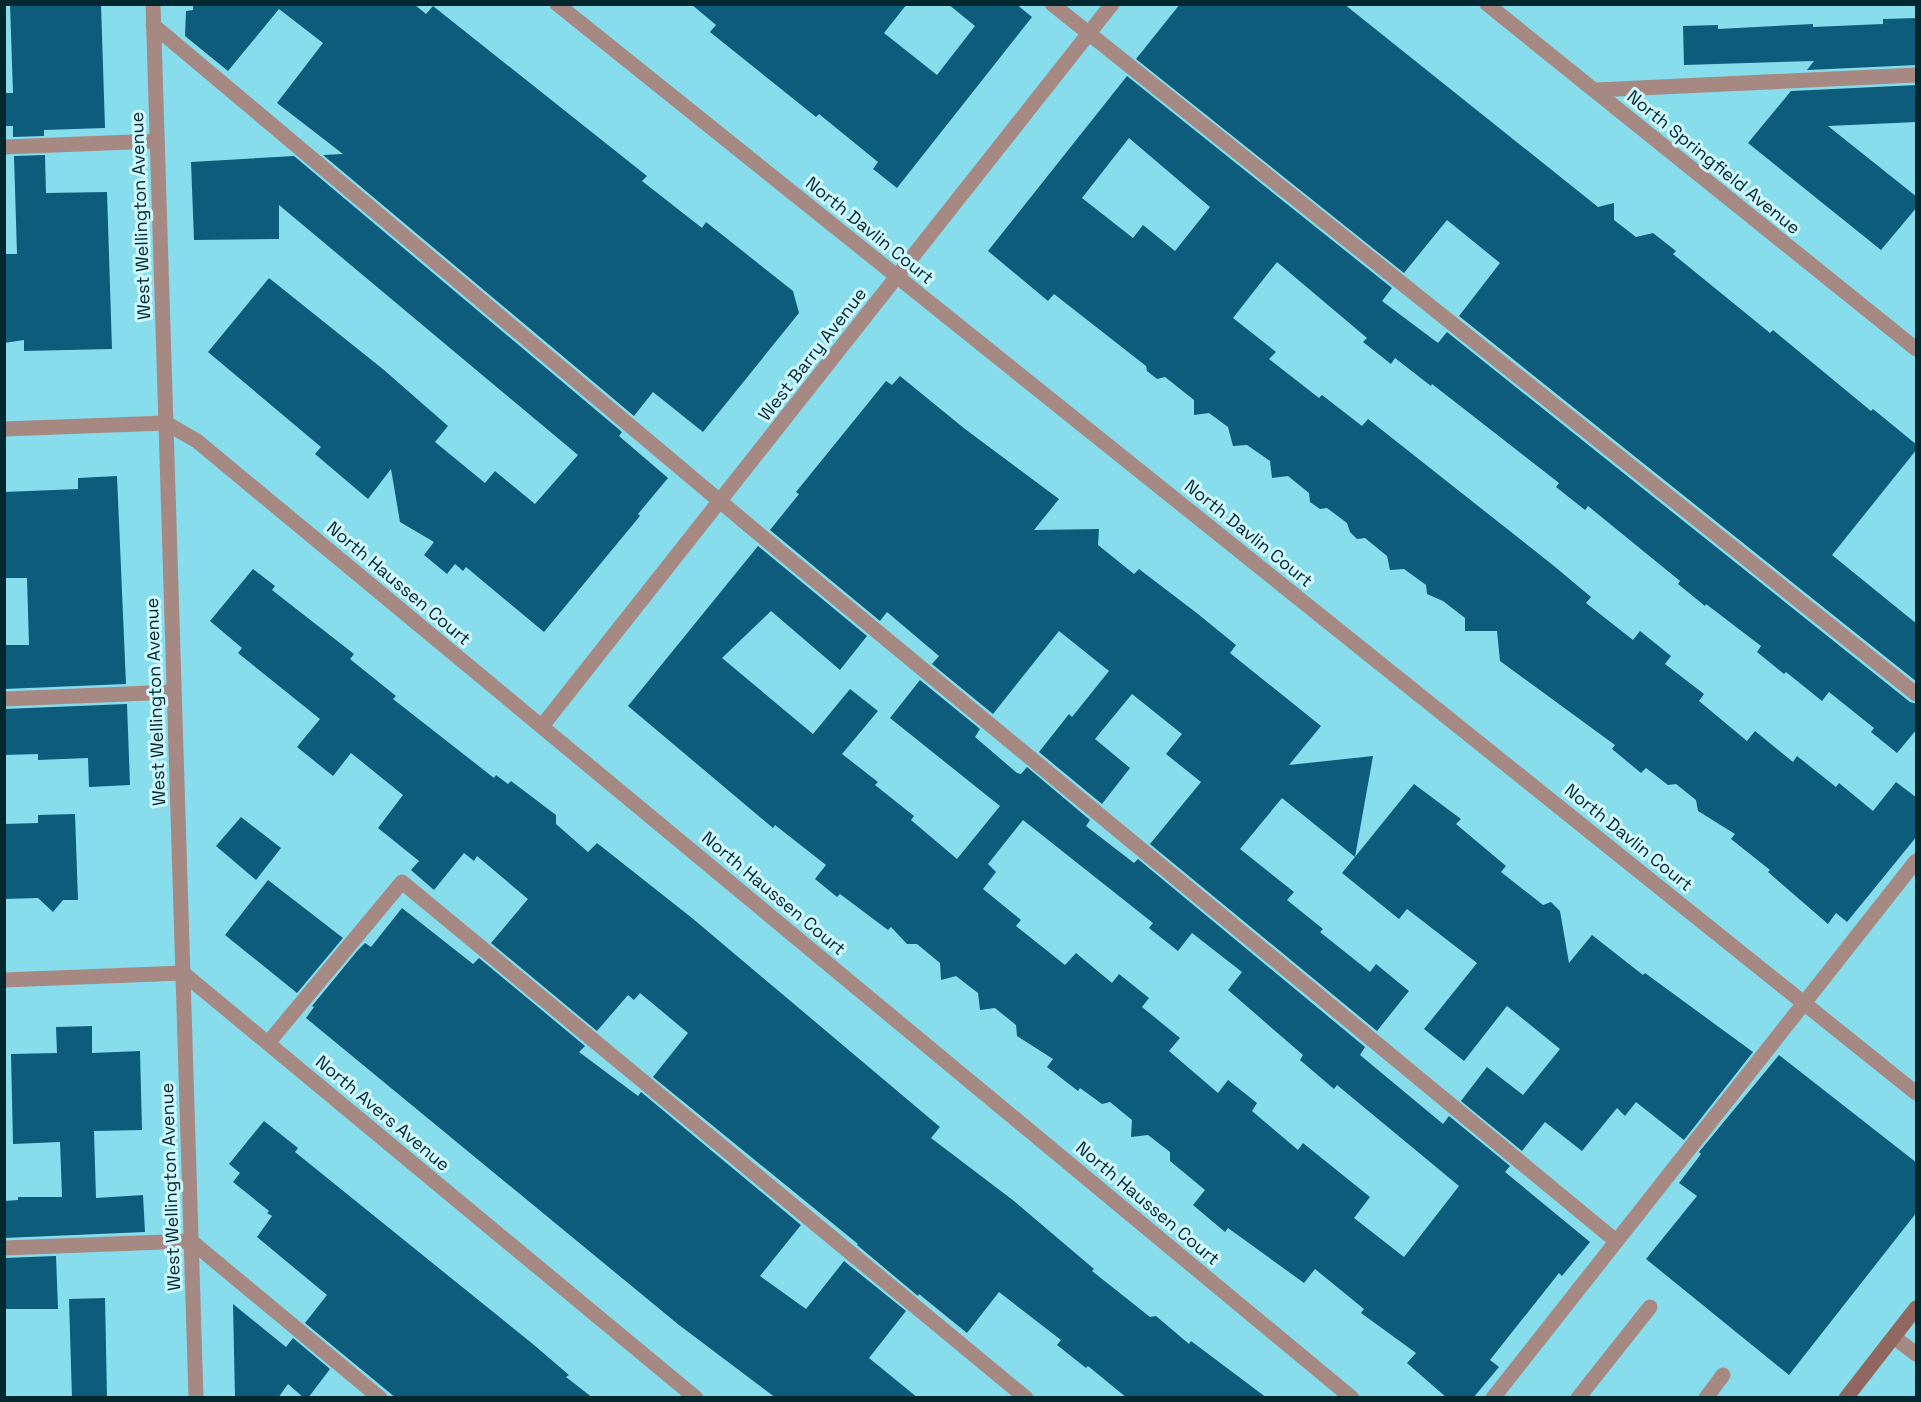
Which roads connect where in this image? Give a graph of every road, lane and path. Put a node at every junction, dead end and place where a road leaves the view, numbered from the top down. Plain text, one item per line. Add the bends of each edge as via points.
1 (153, 4) edge
2 (557, 4) edge
3 (1052, 4) edge
4 (1112, 4) edge
5 (1487, 4) edge
6 (153, 25) junction
7 (1089, 34) junction
8 (1917, 75) edge
9 (1596, 90) junction
10 (157, 141) junction
11 (4, 147) edge
12 (898, 277) junction
13 (1917, 350) edge
14 (166, 423) junction
15 (4, 429) edge
16 (720, 501) junction
17 (174, 692) junction
18 (1917, 694) edge
19 (4, 699) edge
20 (542, 726) junction
21 (1917, 861) edge
22 (183, 973) junction
23 (4, 980) edge
24 (1804, 1003) junction
25 (267, 1043) junction
26 (1917, 1093) edge
27 (191, 1241) junction
28 (1616, 1241) junction
29 (4, 1248) edge
30 (1650, 1307) dead end
31 (1917, 1308) edge
32 (1894, 1337) junction
33 (1917, 1354) edge
34 (1723, 1375) dead end
35 (196, 1398) edge
36 (380, 1398) edge
37 (696, 1398) edge
38 (1026, 1398) edge
39 (1352, 1398) edge
40 (1493, 1398) edge
41 (1578, 1398) edge
42 (1706, 1398) edge
43 (1846, 1398) edge

1 - 6 street, West Wellington Avenue
2 - 12 street, North Davlin Court
3 - 7 street
4 - 7 street, West Barry Avenue
5 - 9 street, North Springfield Avenue
6 - 10 street, West Wellington Avenue
6 - 16 street
7 - 12 street, West Barry Avenue
7 - 18 street
8 - 9 street
9 - 13 street, North Springfield Avenue
10 - 11 street
10 - 14 street, West Wellington Avenue
12 - 16 street, West Barry Avenue
12 - 24 street, North Davlin Court
14 - 15 street
14 - 17 street, West Wellington Avenue
14 - 20 street, North Haussen Court via 197,441
16 - 20 street, West Barry Avenue
16 - 28 street
17 - 19 street
17 - 22 street, West Wellington Avenue
20 - 39 street, North Haussen Court
21 - 24 street
22 - 23 street
22 - 25 street, North Avers Avenue
22 - 27 street, West Wellington Avenue
24 - 26 street, North Davlin Court
24 - 28 street
25 - 37 street, North Avers Avenue
25 - 38 street via 402,882
27 - 29 street
27 - 35 street, West Wellington Avenue
27 - 36 street
28 - 40 street
30 - 41 street
31 - 32 main road
32 - 33 street
32 - 43 main road
34 - 42 street

